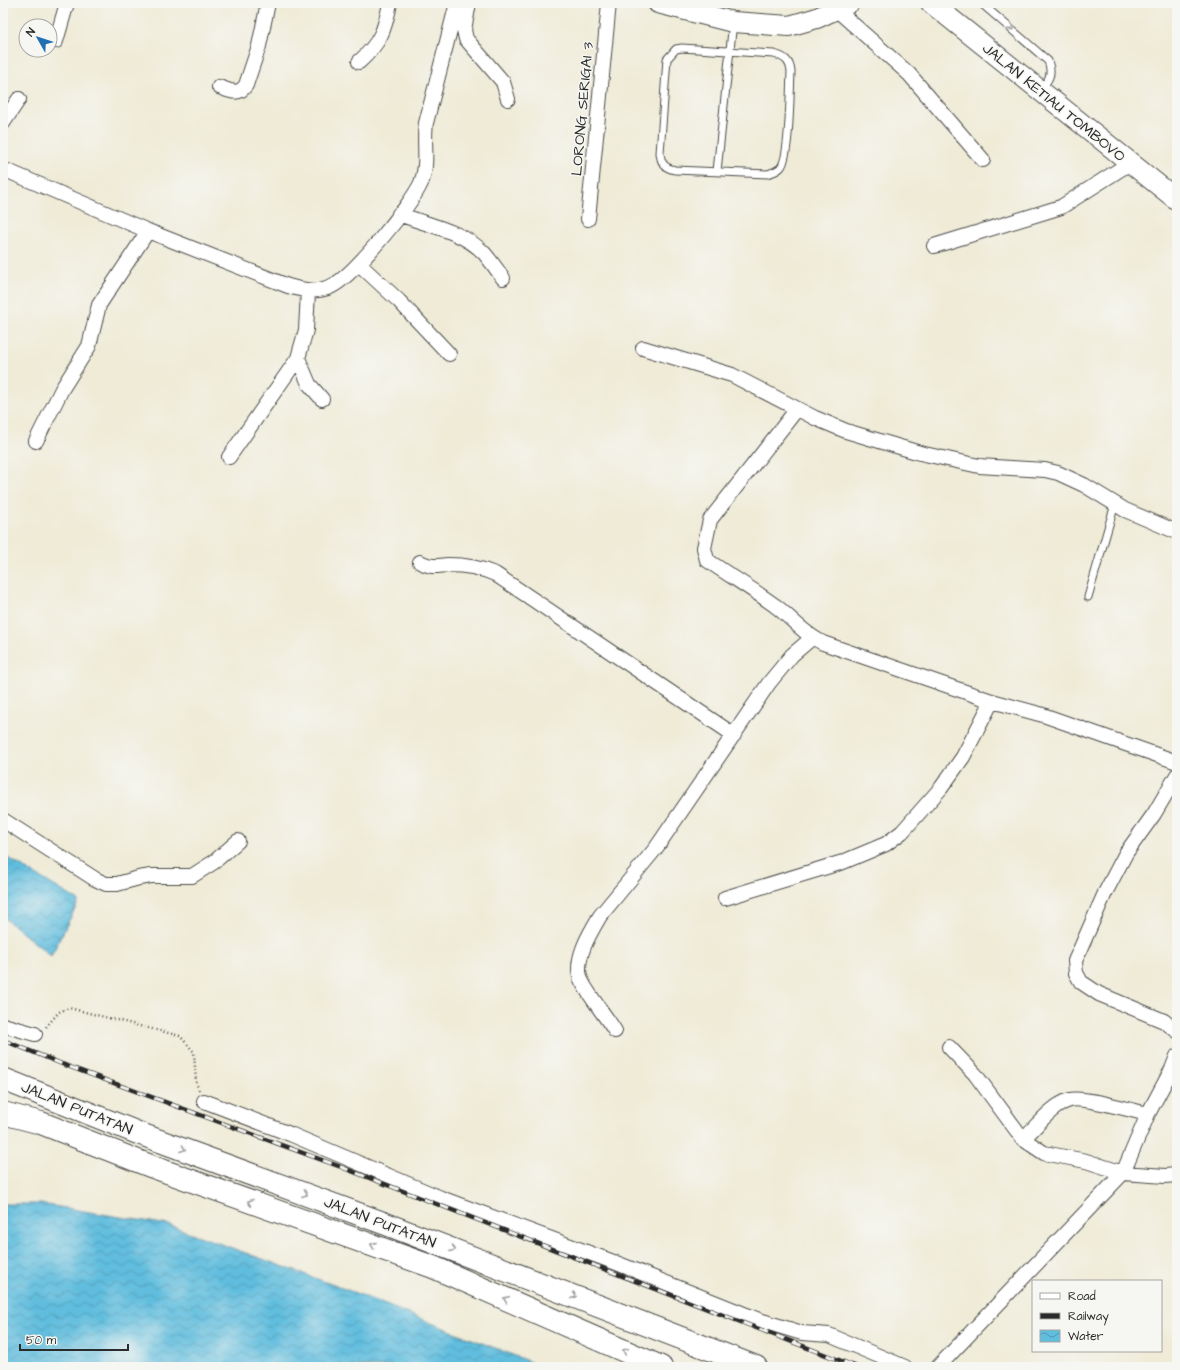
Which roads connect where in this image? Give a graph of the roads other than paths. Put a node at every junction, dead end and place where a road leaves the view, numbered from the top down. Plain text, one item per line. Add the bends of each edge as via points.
1 (67, 3) edge
2 (268, 3) edge
3 (390, 3) edge
4 (457, 3) edge
5 (469, 3) edge
6 (609, 3) edge
7 (658, 3) edge
8 (931, 3) edge
9 (981, 3) edge
10 (843, 7) edge
11 (733, 22) junction
12 (58, 34) edge
13 (464, 34) junction
14 (447, 36) junction
15 (730, 52) junction
16 (359, 62) dead end
17 (219, 87) dead end
18 (1040, 90) junction
19 (19, 99) dead end
20 (508, 99) dead end
21 (3, 123) edge
22 (983, 160) dead end
23 (1130, 163) junction
24 (3, 169) edge
25 (717, 171) junction
26 (1177, 200) edge
27 (399, 214) junction
28 (588, 219) dead end
29 (148, 231) junction
30 (934, 246) dead end
31 (359, 264) junction
32 (502, 278) dead end
33 (308, 291) junction
34 (643, 348) dead end
35 (449, 354) dead end
36 (298, 358) junction
37 (322, 399) dead end
38 (797, 409) junction
39 (36, 441) dead end
40 (229, 457) dead end
41 (1115, 504) junction
42 (1177, 532) edge
43 (420, 562) dead end
44 (1088, 597) dead end
45 (812, 638) junction
46 (992, 701) junction
47 (734, 735) junction
48 (1177, 762) edge
49 (1177, 775) edge
50 (3, 820) edge
51 (238, 841) dead end
52 (726, 898) dead end
53 (3, 1025) edge
54 (616, 1031) dead end
55 (1177, 1032) edge
56 (35, 1034) road end
57 (949, 1047) dead end
58 (1177, 1056) edge
59 (3, 1079) edge
60 (204, 1101) road end
61 (3, 1112) edge
62 (1148, 1114) junction
63 (138, 1133) junction
64 (1023, 1139) junction
65 (153, 1167) junction
66 (1123, 1173) junction
67 (1177, 1175) edge
68 (386, 1224) junction
69 (433, 1266) junction
70 (661, 1367) edge
71 (756, 1367) edge
72 (905, 1367) edge
73 (938, 1367) edge

1 - 12 street
2 - 17 street via 259,46 246,85 237,93
3 - 16 street via 381,37
4 - 14 street
5 - 13 street
6 - 28 street, LORONG SERIGAI 3
7 - 11 street via 713,14
8 - 18 street, JALAN KETIAU TOMBOVO
9 -> 18 lane via 1048,61 1051,74
10 - 11 street via 802,24 789,26
10 - 22 street via 909,74
11 - 15 lane
13 - 14 street
13 - 20 street via 471,46 503,82
14 - 27 street via 426,123 421,183
15 - 25 lane
15 - 25 lane via 676,49 667,59 666,66 660,161 668,169
15 - 25 lane via 774,54 787,59 790,66 785,159 778,169 768,174
18 - 23 street, JALAN KETIAU TOMBOVO
19 - 21 street
23 - 26 street, JALAN KETIAU TOMBOVO
23 - 30 street via 1061,207
24 - 29 street
27 - 31 street
27 - 32 street via 470,242 483,252
29 - 33 street via 288,286
29 - 39 street via 99,305 90,346 62,389
31 - 33 street via 330,287
31 - 35 street via 399,301
33 - 36 street via 306,330
34 - 38 street via 732,375
36 - 37 street via 309,384
36 - 40 street
38 - 41 street via 846,431 920,453 980,466 1058,473
38 - 45 street via 710,520 704,548 707,560 776,607
41 - 42 street
41 - 44 lane
43 - 47 street via 431,568 446,565 481,568 495,574
45 - 46 street
45 - 47 street via 792,655 769,683
46 - 48 street via 1043,715
46 - 52 street via 941,788 902,832 886,844 843,862
47 - 54 street via 656,848 600,916 587,940 579,967 580,978
49 - 55 street via 1154,814 1126,853 1099,905 1075,961 1080,982 1099,994 1164,1021
50 - 51 street via 106,884 151,876 192,876 214,862
53 - 56 street
57 - 64 street via 975,1074
58 - 62 street
59 - 63 highway, JALAN PUTATAN
60 - 72 street via 290,1134 445,1200 626,1267 759,1320 802,1333 829,1335
61 - 65 highway, JALAN PUTATAN via 41,1123
62 - 64 street via 1075,1099 1055,1109
62 - 66 street
63 - 65 highway via 152,1146
63 -> 68 highway, JALAN PUTATAN
64 - 66 street via 1044,1153 1086,1161
69 -> 65 highway, JALAN PUTATAN
66 - 67 street
66 - 73 street
68 - 69 highway via 386,1233 391,1238
68 -> 71 highway, JALAN PUTATAN
70 -> 69 highway, JALAN PUTATAN

